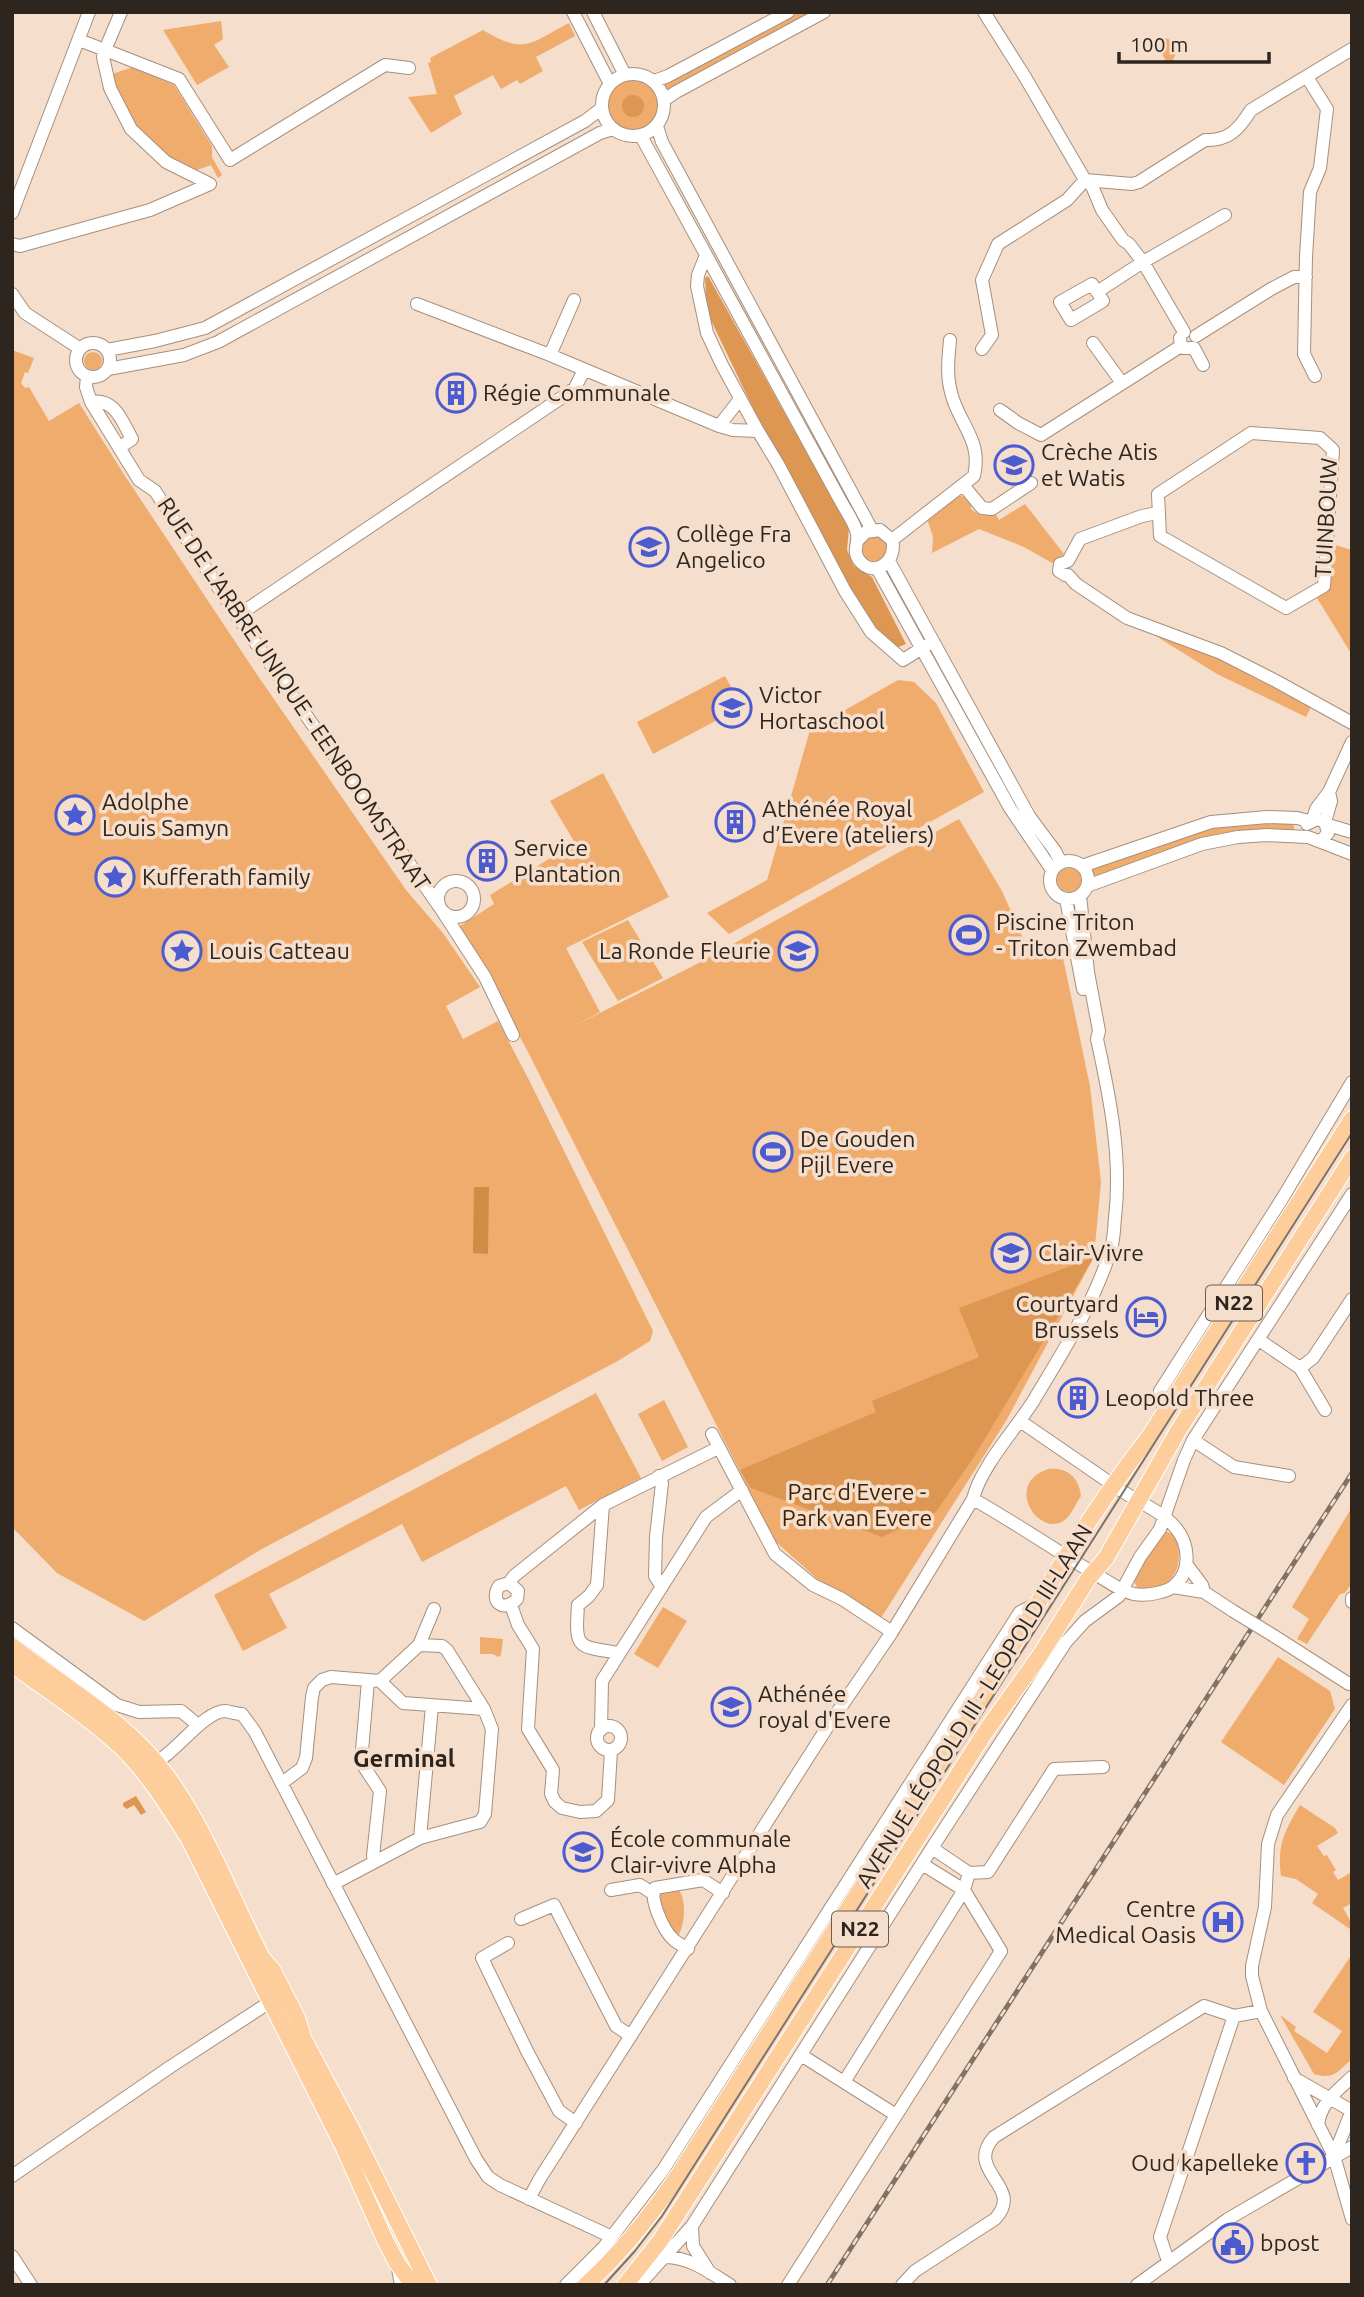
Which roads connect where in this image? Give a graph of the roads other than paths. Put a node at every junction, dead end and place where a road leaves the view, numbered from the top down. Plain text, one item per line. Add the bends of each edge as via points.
1 (89, 12) edge
2 (121, 12) edge
3 (573, 12) edge
4 (593, 12) edge
5 (788, 12) edge
6 (824, 12) edge
7 (984, 12) edge
8 (79, 40) junction
9 (1352, 49) edge
10 (105, 50) junction
11 (409, 68) dead end
12 (625, 75) junction
13 (1307, 77) junction
14 (653, 81) junction
15 (610, 83) junction
16 (664, 100) junction
17 (601, 108) junction
18 (657, 126) junction
19 (613, 129) junction
20 (641, 136) junction
21 (1085, 180) junction
22 (426, 208) junction
23 (12, 213) edge
24 (1225, 215) dead end
25 (435, 222) junction
26 (12, 244) edge
27 (706, 255) junction
28 (1143, 262) junction
29 (1306, 276) junction
30 (1097, 292) dead end
31 (12, 294) edge
32 (574, 300) dead end
33 (418, 304) dead end
34 (950, 340) dead end
35 (1189, 341) junction
36 (1093, 343) dead end
37 (79, 348) junction
38 (982, 349) dead end
39 (107, 350) junction
40 (550, 355) junction
41 (1203, 365) dead end
42 (108, 369) junction
43 (583, 370) junction
44 (88, 376) junction
45 (1315, 376) dead end
46 (1122, 383) junction
47 (740, 399) junction
48 (1000, 410) dead end
49 (719, 426) junction
50 (758, 431) junction
51 (1031, 483) dead end
52 (963, 485) junction
53 (1157, 513) junction
54 (872, 530) junction
55 (892, 540) junction
56 (857, 541) junction
57 (883, 564) junction
58 (237, 616) junction
59 (926, 645) junction
60 (1352, 723) edge
61 (1352, 742) edge
62 (1319, 822) junction
63 (1352, 832) edge
64 (1315, 839) junction
65 (1352, 854) edge
66 (1056, 866) junction
67 (1082, 866) junction
68 (1084, 891) junction
69 (1066, 899) junction
70 (513, 1035) dead end
71 (1097, 1039) junction
72 (1352, 1082) edge
73 (1352, 1119) edge
74 (1352, 1158) edge
75 (1352, 1194) edge
76 (1352, 1299) edge
77 (1259, 1340) junction
78 (1300, 1367) junction
79 (1325, 1410) dead end
80 (1164, 1414) junction
81 (1020, 1421) junction
82 (712, 1434) dead end
83 (1193, 1440) junction
84 (718, 1448) junction
85 (659, 1476) junction
86 (1289, 1476) dead end
87 (1112, 1484) junction
88 (742, 1490) junction
89 (973, 1499) junction
90 (1139, 1501) junction
91 (603, 1505) junction
92 (1164, 1517) junction
93 (1066, 1556) junction
94 (1187, 1565) junction
95 (1094, 1573) junction
96 (662, 1587) junction
97 (1173, 1587) junction
98 (1123, 1590) junction
99 (1204, 1592) junction
100 (1039, 1603) junction
101 (434, 1609) dead end
102 (12, 1628) edge
103 (892, 1632) junction
104 (419, 1645) junction
105 (12, 1646) edge
106 (620, 1653) junction
107 (12, 1664) edge
108 (374, 1681) junction
109 (469, 1682) junction
110 (1350, 1683) edge
111 (1352, 1704) edge
112 (432, 1706) junction
113 (447, 1707) junction
114 (484, 1709) junction
115 (198, 1725) junction
116 (601, 1730) junction
117 (611, 1751) junction
118 (156, 1763) junction
119 (1103, 1767) dead end
120 (139, 1769) junction
121 (282, 1783) junction
122 (420, 1838) junction
123 (932, 1848) junction
124 (376, 1861) junction
125 (922, 1864) junction
126 (969, 1873) junction
127 (333, 1884) junction
128 (611, 1890) dead end
129 (964, 1890) junction
130 (652, 1893) junction
131 (723, 1893) junction
132 (521, 1919) dead end
133 (508, 1943) dead end
134 (688, 1949) junction
135 (262, 1958) junction
136 (270, 2002) junction
137 (1261, 2011) junction
138 (1234, 2016) junction
139 (631, 2036) junction
140 (801, 2055) junction
141 (315, 2060) junction
142 (1352, 2077) edge
143 (1294, 2078) junction
144 (844, 2082) junction
145 (1329, 2097) junction
146 (1352, 2110) edge
147 (896, 2115) junction
148 (576, 2123) junction
149 (1318, 2125) junction
150 (1352, 2147) edge
151 (1335, 2156) junction
152 (12, 2176) edge
153 (529, 2199) junction
154 (1352, 2219) edge
155 (692, 2226) junction
156 (612, 2238) junction
157 (12, 2256) edge
158 (664, 2258) junction
159 (1168, 2261) junction
160 (397, 2263) junction
161 (710, 2273) junction
162 (32, 2285) edge
163 (401, 2285) edge
164 (413, 2285) edge
165 (429, 2285) edge
166 (566, 2285) edge
167 (586, 2285) edge
168 (625, 2285) edge
169 (639, 2285) edge
170 (730, 2285) edge
171 (788, 2285) edge
172 (902, 2285) edge
173 (1137, 2285) edge

1 - 8 street
2 - 10 street
3 - 15 street
4 - 12 street
5 - 14 street
6 - 16 street
7 - 21 street
8 - 10 street
8 - 23 street
9 - 13 street
10 - 11 street via 179,79 230,160 385,65
10 - 26 street via 110,88 131,129 166,162 210,184 150,210 20,246
12 - 14 street
12 - 15 street
13 - 21 street via 1251,110 1231,135 1205,141 1139,182
13 - 29 street via 1327,109 1320,168 1310,192
14 - 16 street
15 - 17 street
16 - 18 street
17 - 19 street
17 - 22 street
18 - 20 street
18 - 54 street
19 - 20 street via 626,136
19 - 25 street
20 - 27 street
21 - 28 street via 1093,186 1102,210 1123,240
21 - 38 street via 1067,200 998,244 982,280 992,335
22 - 25 street
22 - 39 street via 205,328
24 - 28 street
25 - 42 street via 218,342 184,355
27 - 47 street via 698,275 700,307 707,333
27 - 56 street via 839,498
28 - 30 street
28 - 35 street
29 - 35 street via 1271,289
29 - 45 street via 1304,354
31 - 37 street via 26,313
32 - 40 street
33 - 40 street
34 - 52 street via 949,385 971,438 976,464 974,476
35 - 41 street
35 - 46 street
36 - 46 street
37 - 39 street via 93,342
37 - 44 street via 76,367
39 - 42 street
40 - 43 street
42 - 44 street via 100,376
43 - 49 street
43 - 58 street via 575,388 564,396
44 - 58 street, RUE DE L'ARBRE UNIQUE - EENBOOMSTRAAT via 91,402 113,407 132,439 119,448 139,480 155,491
46 - 48 street via 1041,435
47 - 49 street
47 - 50 street
49 - 50 street
50 - 59 street via 871,632 903,660
51 - 52 street via 992,509 982,508
52 - 55 street
53 - 53 street, TUINBOUW via 1160,536 1286,608 1324,586 1333,450 1320,438 1251,433 1158,494
53 - 60 street via 1080,539 1068,561 1058,567 1061,573 1127,618 1221,653
54 - 55 street via 880,530
54 - 56 street
55 - 57 street via 894,551
56 - 57 street via 858,558 866,566
57 - 59 street
58 - 70 street, RUE DE L'ARBRE UNIQUE - EENBOOMSTRAAT via 441,909 485,977
59 - 66 street via 1010,808
61 - 62 street
62 - 63 street
62 - 64 street via 1327,836
62 - 64 street via 1306,827
62 - 67 street via 1267,817 1211,822
64 - 65 street
64 - 68 street via 1267,835 1202,844
66 - 67 street via 1072,861
66 - 69 street via 1049,881 1051,888
67 - 68 street via 1088,875
68 - 69 street
68 - 71 street
69 - 71 street
71 - 81 street via 1116,1145 1112,1247 1083,1319
72 - 80 street via 1160,1391
73 - 80 main road, AVENUE LÉOPOLD III - LEOPOLD III-LAAN / N22
74 - 90 main road, AVENUE LÉOPOLD III - LEOPOLD III-LAAN / N22 via 1178,1431
75 - 77 street
76 - 78 street via 1313,1358
77 - 78 street
77 - 83 street
78 - 79 street
80 - 87 main road, AVENUE LÉOPOLD III - LEOPOLD III-LAAN / N22
81 - 87 street
81 - 89 street
82 - 84 street
83 - 86 street via 1234,1467
83 - 92 street
84 - 85 street
84 - 88 street
85 - 91 street
85 - 96 street via 654,1576
87 - 90 street
87 - 93 main road, AVENUE LÉOPOLD III - LEOPOLD III-LAAN / N22
88 - 96 street via 706,1517
88 - 103 street via 775,1554 813,1584
89 - 93 street
89 - 103 street
90 - 92 street
90 - 95 main road, AVENUE LÉOPOLD III - LEOPOLD III-LAAN / N22
91 - 106 street via 597,1585 578,1605 576,1634 580,1643 590,1648
91 - 117 street via 509,1583 499,1586 495,1598 499,1604 512,1605 533,1649 528,1729 553,1770 555,1802 579,1812 596,1811 608,1800
92 - 94 street via 1184,1540
92 - 98 street
93 - 95 street
93 - 100 main road, AVENUE LÉOPOLD III - LEOPOLD III-LAAN / N22
94 - 97 street
94 - 99 street
95 - 98 street
95 - 168 main road, AVENUE LÉOPOLD III - LEOPOLD III-LAAN / N22 via 986,1731 660,2241
96 - 106 street
97 - 98 street via 1150,1594
97 - 99 street
98 - 123 street via 1066,1642
99 - 110 street, bridge
100 - 156 street via 1020,1612 663,2170
100 - 167 main road, AVENUE LÉOPOLD III - LEOPOLD III-LAAN / N22 via 970,1719 663,2199
101 - 104 street
102 - 115 street via 117,1705 139,1712 181,1711
103 - 131 street
104 - 108 street
104 - 109 street via 442,1646
105 - 118 main road via 115,1724
106 - 116 street via 602,1681
107 - 120 main road via 87,1719
108 - 112 street via 403,1703
108 - 121 street via 331,1676 322,1680 314,1689 306,1758 302,1768
108 - 124 street via 361,1762 380,1791
109 - 113 street via 463,1695
109 - 114 street
110 - 111 street via 1347,1692
111 - 137 street via 1271,1830 1265,1908 1252,1966
112 - 113 street
112 - 122 street
113 - 114 street
114 - 122 street via 492,1730 485,1814 480,1822
115 - 118 street
115 - 121 street via 223,1711 242,1714
116 - 117 street via 599,1745
116 - 117 street via 615,1727 621,1735 620,1745
118 - 120 street
118 - 135 main road via 185,1804
119 - 126 street via 1054,1769 988,1872
120 - 136 main road via 189,1839
121 - 127 street
122 - 124 street
123 - 125 street
123 - 126 street
124 - 127 street
125 - 129 street
125 - 140 street
126 - 129 street
127 - 153 street via 476,2159 488,2177
128 - 130 street via 640,1885
129 - 144 street
129 - 147 street via 1000,1951
130 - 131 street via 668,1884 704,1880
130 - 134 street via 671,1938
131 - 134 street
132 - 139 street via 554,1905 616,2026
133 - 148 street via 482,1958 559,2111
134 - 139 street
135 - 136 street via 272,1986
135 - 141 main road via 298,2018
136 - 141 street via 279,2003
136 - 152 street
136 - 160 main road
137 - 138 street
137 - 143 street
138 - 159 street via 1160,2237
138 - 172 street via 1212,2007 1195,2010 994,2137 985,2161 1005,2199 1001,2212 915,2271
139 - 148 street
140 - 144 street
140 - 155 street
141 - 165 main road
142 - 145 street
143 - 145 street
143 - 149 street
144 - 147 street
145 - 146 street
145 - 149 street
146 - 151 street
147 - 171 street
148 - 153 street
149 - 151 street
150 - 151 street
151 - 154 street
151 - 159 street via 1228,2219
153 - 156 street
155 - 158 street
155 - 161 street via 693,2246
156 - 166 street
157 - 162 street
158 - 161 street via 682,2259
158 - 169 street
159 - 173 street
160 - 163 street
160 - 164 main road
161 - 170 street

